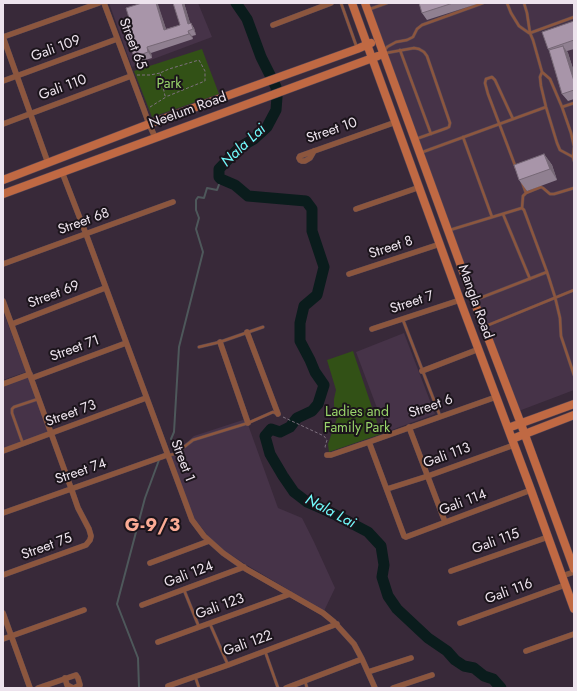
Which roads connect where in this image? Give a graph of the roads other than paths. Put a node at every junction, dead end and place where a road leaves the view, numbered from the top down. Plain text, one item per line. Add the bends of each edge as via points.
1 (99, 3) edge
2 (104, 3) edge
3 (331, 3) edge
4 (341, 3) edge
5 (352, 3) edge
6 (387, 3) edge
7 (483, 3) edge
8 (507, 3) edge
9 (524, 3) edge
10 (366, 6) edge
11 (574, 17) edge
12 (273, 25) dead end
13 (530, 33) junction
14 (3, 37) edge
15 (117, 39) junction
16 (378, 40) junction
17 (367, 44) junction
18 (357, 49) junction
19 (400, 50) junction
20 (383, 54) junction
21 (372, 57) junction
22 (542, 72) junction
23 (17, 76) junction
24 (131, 76) junction
25 (3, 81) edge
26 (574, 103) edge
27 (546, 107) junction
28 (562, 107) junction
29 (30, 113) junction
30 (514, 119) junction
31 (396, 122) junction
32 (3, 124) edge
33 (149, 124) junction
34 (499, 124) junction
35 (431, 134) junction
36 (155, 137) junction
37 (463, 137) junction
38 (415, 140) junction
39 (574, 147) edge
40 (314, 151) dead end
41 (420, 153) junction
42 (573, 157) junction
43 (574, 161) edge
44 (48, 163) junction
45 (62, 172) junction
46 (518, 172) edge
47 (520, 179) edge
48 (3, 180) edge
49 (574, 188) edge
50 (433, 189) junction
51 (421, 190) junction
52 (526, 193) junction
53 (3, 194) edge
54 (173, 202) dead end
55 (522, 208) junction
56 (356, 209) dead end
57 (503, 214) junction
58 (492, 217) junction
59 (449, 230) junction
60 (86, 234) junction
61 (440, 244) junction
62 (3, 264) edge
63 (547, 272) junction
64 (349, 274) dead end
65 (530, 279) junction
66 (105, 288) junction
67 (469, 288) junction
68 (574, 290) edge
69 (459, 296) junction
70 (555, 297) junction
71 (3, 301) edge
72 (474, 301) junction
73 (403, 319) junction
74 (12, 324) junction
75 (263, 327) dead end
76 (484, 327) junction
77 (372, 329) dead end
78 (247, 332) junction
79 (220, 342) junction
80 (126, 343) junction
81 (200, 347) dead end
82 (479, 349) junction
83 (422, 371) junction
84 (574, 375) edge
85 (31, 376) junction
86 (3, 384) edge
87 (496, 397) junction
88 (39, 398) junction
89 (146, 398) junction
90 (574, 404) edge
91 (278, 414) joint
92 (574, 415) edge
93 (440, 417) junction
94 (248, 423) junction
95 (521, 424) junction
96 (409, 428) junction
97 (508, 428) junction
98 (51, 434) junction
99 (525, 434) junction
100 (369, 442) junction
101 (513, 442) junction
102 (23, 444) junction
103 (3, 451) edge
104 (167, 455) junction
105 (327, 455) road end
106 (428, 476) junction
107 (71, 488) junction
108 (387, 489) junction
109 (531, 490) junction
110 (3, 513) edge
111 (445, 522) junction
112 (548, 537) junction
113 (210, 541) junction
114 (150, 563) dead end
115 (244, 567) junction
116 (574, 570) edge
117 (451, 571) dead end
118 (3, 576) edge
119 (562, 576) junction
120 (565, 585) junction
121 (184, 590) junction
122 (290, 594) junction
123 (142, 605) dead end
124 (574, 609) edge
125 (84, 610) dead end
126 (3, 613) edge
127 (460, 623) dead end
128 (210, 624) junction
129 (337, 624) junction
130 (200, 627) junction
131 (574, 634) edge
132 (12, 636) junction
133 (3, 639) edge
134 (158, 642) dead end
135 (264, 651) junction
136 (526, 651) dead end
137 (411, 658) dead end
138 (362, 659) junction
139 (228, 665) junction
140 (368, 672) junction
141 (432, 675) dead end
142 (195, 676) junction
143 (65, 678) junction
144 (305, 681) junction
145 (168, 686) dead end
146 (30, 688) edge
147 (38, 688) edge
148 (73, 688) edge
149 (199, 688) edge
150 (278, 688) edge
151 (286, 688) edge
152 (307, 688) edge
153 (375, 688) edge
154 (393, 688) edge

1 - 14 street
2 - 15 street, Street 65
3 - 12 street
4 - 18 lane
5 - 17 main road, Mangla Road
6 - 10 lane
7 - 20 lane via 422,25 413,36 387,47
8 - 13 lane via 519,26
9 - 13 lane
10 - 16 main road, Mangla Road
11 - 13 lane
13 - 22 lane
14 - 23 street
15 - 23 street, Gali 109
15 - 24 street, Street 65
16 - 17 main road, Neelum Road
16 - 20 main road, Mangla Road
17 - 18 main road, Neelum Road
17 - 21 main road, Mangla Road
18 - 33 main road, Neelum Road
19 - 20 lane
19 - 35 lane
19 - 35 lane via 419,49 427,56 450,123 449,127
20 - 21 main road, Neelum Road
20 - 38 main road, Mangla Road
21 - 31 main road, Mangla Road
21 - 36 main road, Neelum Road
22 - 27 lane via 541,86
22 - 28 lane via 550,79
23 - 25 street, Gali 109
23 - 29 street
24 - 29 street, Gali 110
24 - 33 street, Street 65
26 - 28 lane
27 - 30 lane
27 - 42 lane via 560,150
28 - 39 lane
29 - 32 street, Gali 110
29 - 44 street
30 - 34 lane
30 - 34 lane via 492,77 486,79 485,83
31 - 40 street, Street 10 via 300,156 300,160 310,158
31 - 51 main road, Mangla Road
33 - 36 street, Street 65
33 - 44 main road, Neelum Road
34 - 37 lane
34 - 46 lane
35 - 38 lane
36 - 45 main road, Neelum Road
37 - 41 lane
37 - 58 lane
38 - 41 main road, Mangla Road
39 - 42 lane
41 - 50 main road, Mangla Road
42 - 43 lane
44 - 48 main road, Neelum Road
45 - 53 main road, Neelum Road
45 - 60 street, Street 1
47 - 52 lane
49 - 52 lane via 554,194 543,188
50 - 51 lane
50 - 59 main road, Mangla Road
51 - 56 street
51 - 61 main road, Mangla Road
52 - 55 lane via 523,196
54 - 60 street, Street 68
55 - 57 lane
55 - 63 lane
57 - 58 lane
57 - 65 lane
58 - 59 lane
59 - 67 main road, Mangla Road
60 - 62 street, Street 68
60 - 66 street, Street 1
61 - 64 street, Street 8
61 - 69 main road, Mangla Road
63 - 65 lane
63 - 70 lane
65 - 72 lane
66 - 74 street, Street 69
66 - 80 street, Street 1
67 - 69 lane
67 - 72 main road, Mangla Road
68 - 70 lane
69 - 73 street, Street 7
69 - 82 main road, Mangla Road
70 - 76 lane
70 - 84 lane via 561,336
71 - 74 street
72 - 76 main road, Mangla Road
73 - 77 street, Street 7
73 - 83 lane
74 - 85 street
75 - 78 lane
76 - 95 main road, Mangla Road
78 - 79 lane
78 - 91 street
79 - 81 lane
79 - 94 street
80 - 85 street, Street 71
80 - 89 street, Street 1
82 - 83 street
82 - 87 main road, Mangla Road
83 - 93 lane
85 - 86 street, Street 71
85 - 88 street
87 - 93 street, Street 6
87 - 97 main road, Mangla Road
88 - 98 street
88 - 102 lane via 12,409
89 - 98 street, Street 73
89 - 104 street, Street 1
90 - 95 main road
91 - 94 lane via 274,412
92 - 99 main road
93 - 96 street, Street 6
94 - 104 lane via 193,440 175,454
95 - 97 main road
95 - 99 main road, Mangla Road
96 - 100 street, Street 6
96 - 106 street
97 - 101 main road, Mangla Road
98 - 102 street, Street 73
98 - 107 street
99 - 101 main road
99 - 116 main road, Mangla Road
100 - 105 street, Street 6
100 - 108 street
101 - 106 street, Gali 113
101 - 109 main road, Mangla Road
102 - 103 street, Street 73
104 - 107 street, Street 74
104 - 113 street, Street 1 via 192,520
106 - 108 street, Gali 113
106 - 111 street
107 - 110 street, Street 74
107 - 118 street, Street 75 via 89,529 90,540 86,545
108 - 111 street, Gali 114 via 404,536
109 - 111 street, Gali 114
109 - 112 main road, Mangla Road
112 - 117 street, Gali 115
112 - 119 main road, Mangla Road
113 - 114 street
113 - 115 street, Street 1
115 - 121 street, Gali 124
115 - 122 street, Street 1
116 - 119 street
119 - 120 main road, Mangla Road
120 - 124 main road, Mangla Road
120 - 127 street, Gali 116
121 - 123 street, Gali 124
121 - 130 lane
122 - 128 street, Gali 123
122 - 129 street, Street 1
125 - 132 street
126 - 132 street
128 - 130 street, Gali 123
128 - 139 lane
129 - 135 street, Gali 122
129 - 138 street, Street 1 via 354,644
130 - 134 street, Gali 123
131 - 136 street
132 - 133 street
132 - 146 street
135 - 139 street, Gali 122
135 - 150 lane
137 - 140 street
138 - 140 street, Street 1
138 - 144 street
139 - 142 street, Gali 122
140 - 153 street, Street 1
141 - 154 street
142 - 145 street, Gali 122
142 - 149 lane
143 - 147 street
143 - 148 street via 67,685
143 - 148 street via 76,675 80,685
144 - 151 street
144 - 152 lane

